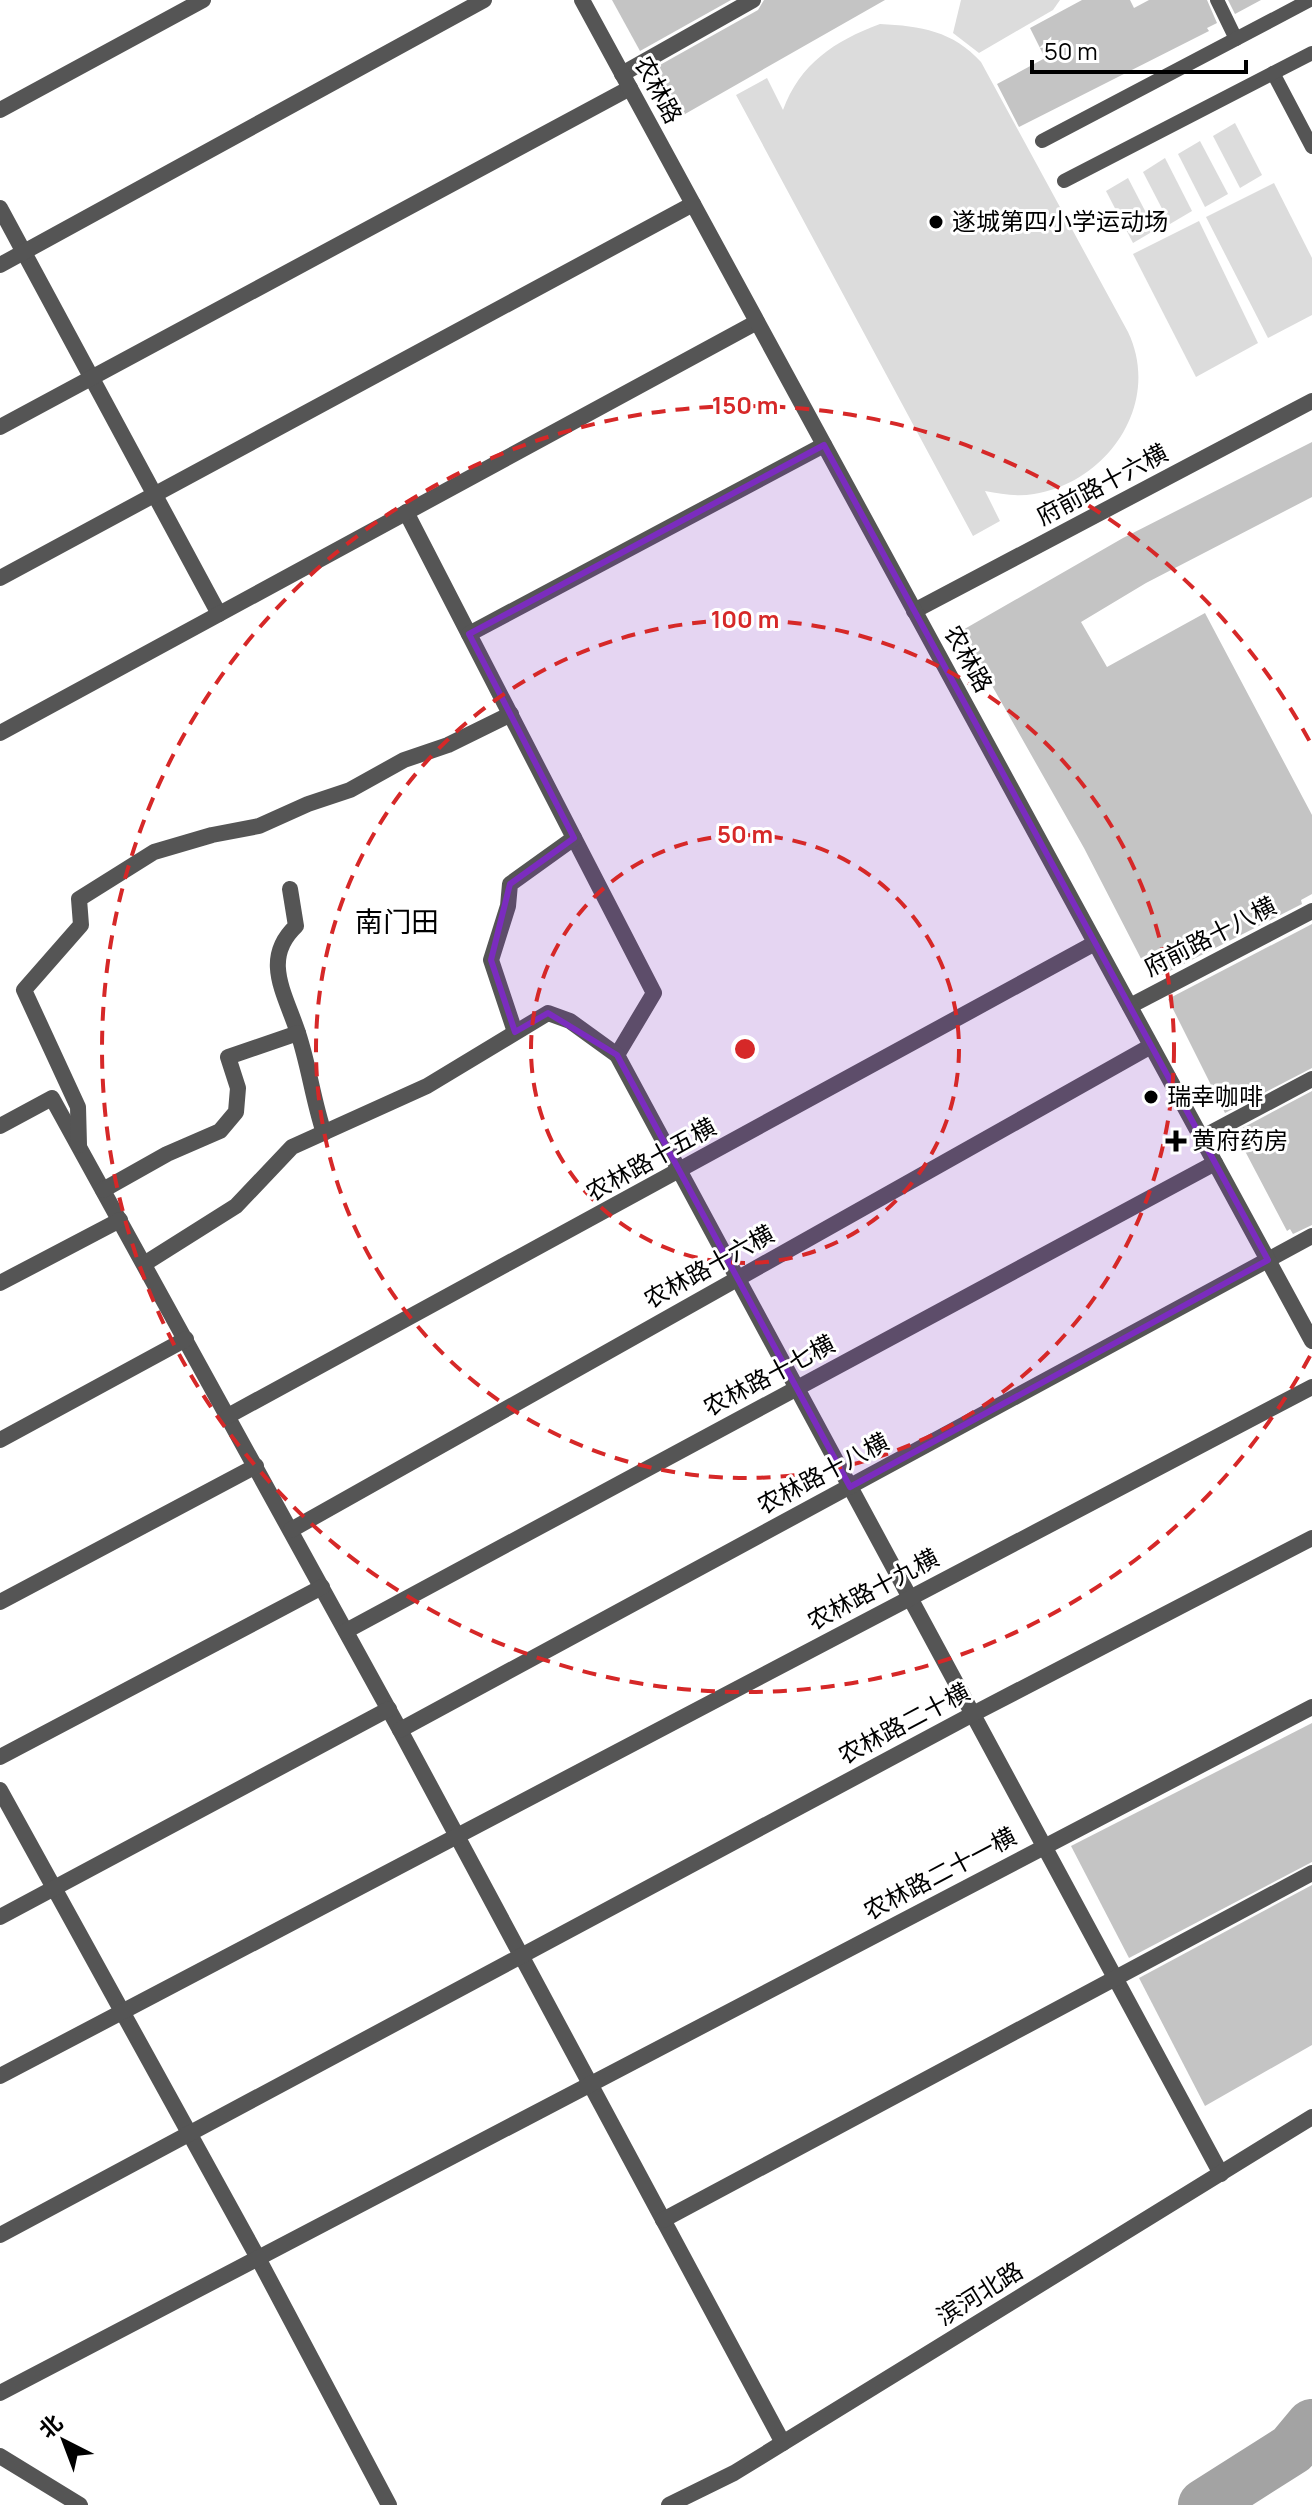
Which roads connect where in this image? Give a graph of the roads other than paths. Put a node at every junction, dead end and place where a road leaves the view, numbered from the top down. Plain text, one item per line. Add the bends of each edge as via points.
1 (203, 0) edge
2 (484, 0) edge
3 (582, 0) edge
4 (753, 0) edge
5 (1217, 0) edge
6 (1310, 0) edge
7 (1236, 39) junction
8 (1312, 53) edge
9 (1273, 73) junction
10 (626, 81) junction
11 (0, 110) edge
12 (1042, 141) dead end
13 (1312, 147) edge
14 (1064, 181) dead end
15 (693, 204) junction
16 (0, 208) edge
17 (24, 252) junction
18 (0, 265) edge
19 (757, 322) junction
20 (92, 378) junction
21 (1312, 401) edge
22 (0, 427) edge
23 (824, 445) junction
24 (155, 495) junction
25 (406, 512) junction
26 (0, 578) edge
27 (914, 611) junction
28 (219, 614) junction
29 (469, 634) junction
30 (511, 714) junction
31 (0, 733) edge
32 (574, 838) junction
33 (290, 889) dead end
34 (1312, 911) edge
35 (1095, 943) junction
36 (1130, 1006) junction
37 (515, 1032) junction
38 (298, 1033) junction
39 (1151, 1046) junction
40 (617, 1055) junction
41 (1312, 1079) edge
42 (0, 1126) edge
43 (324, 1133) junction
44 (1201, 1138) junction
45 (79, 1146) junction
46 (1215, 1163) junction
47 (680, 1172) junction
48 (103, 1190) junction
49 (120, 1220) junction
50 (1312, 1236) edge
51 (1268, 1260) junction
52 (144, 1264) junction
53 (737, 1279) junction
54 (0, 1283) edge
55 (186, 1339) junction
56 (1312, 1341) edge
57 (1312, 1387) edge
58 (796, 1388) junction
59 (228, 1416) junction
60 (0, 1440) edge
61 (256, 1466) junction
62 (850, 1487) junction
63 (291, 1530) junction
64 (1312, 1538) edge
65 (322, 1587) junction
66 (910, 1598) junction
67 (0, 1602) edge
68 (346, 1631) junction
69 (1312, 1707) edge
70 (389, 1709) junction
71 (973, 1714) junction
72 (400, 1730) junction
73 (0, 1757) edge
74 (0, 1790) edge
75 (456, 1837) junction
76 (1044, 1847) junction
77 (1312, 1873) edge
78 (54, 1888) junction
79 (0, 1917) edge
80 (521, 1956) junction
81 (1115, 1979) junction
82 (121, 2011) junction
83 (0, 2076) edge
84 (590, 2084) junction
85 (1312, 2117) edge
86 (189, 2134) junction
87 (1221, 2174) junction
88 (663, 2220) junction
89 (0, 2235) edge
90 (258, 2258) junction
91 (0, 2393) edge
92 (783, 2443) junction
93 (0, 2456) edge
94 (80, 2505) edge
95 (389, 2505) edge
96 (669, 2505) edge

1 - 11 street
2 - 17 street
3 - 10 street, 农林路
4 - 10 street
5 - 7 lane
6 - 7 lane
7 - 12 lane
8 - 9 lane
9 - 13 lane
9 - 14 lane
10 - 15 street, 农林路
10 - 20 street
15 - 19 street, 农林路
15 - 24 street
16 - 17 street
17 - 18 street
17 - 20 street
19 - 23 street, 农林路
19 - 25 street
20 - 22 street
20 - 24 street
21 - 27 street, 府前路十六横
23 - 27 street, 农林路
23 - 29 street
24 - 26 street
24 - 28 street
25 - 28 street
25 - 29 street
27 - 35 street, 农林路
28 - 31 street
29 - 30 street
30 - 32 street
30 - 45 street via 404,760 350,790 259,826 154,852 79,899 81,925 24,990 78,1107
32 - 37 street via 510,884 491,960
32 - 40 street via 654,993
33 - 38 street via 296,926 281,939 275,965
34 - 36 street, 府前路十八横
35 - 36 street, 农林路
35 - 47 street, 农林路十五横
36 - 39 street, 农林路
37 - 40 street via 548,1013 570,1021
37 - 43 street via 427,1086
38 - 43 street
38 - 48 street via 228,1057 238,1088 236,1112 220,1131
39 - 44 street, 农林路
39 - 53 street, 农林路十六横
40 - 47 street
41 - 44 street
42 - 45 street via 52,1098
43 - 52 street via 292,1147 236,1206
44 - 46 street, 农林路
45 - 48 street
46 - 51 street, 农林路
46 - 58 street, 农林路十七横
47 - 53 street
47 - 59 street, 农林路十五横
48 - 49 street
49 - 52 street
49 - 54 street
50 - 51 street, 农林路十八横
51 - 56 street, 农林路
51 - 62 street, 农林路十八横
52 - 55 street
53 - 58 street
53 - 63 street, 农林路十六横
55 - 59 street
55 - 60 street
57 - 66 street, 农林路十九横
58 - 62 street
58 - 68 street, 农林路十七横
59 - 61 street
61 - 63 street
61 - 67 street
62 - 66 street
62 - 72 street, 农林路十八横
63 - 65 street
64 - 71 street, 农林路二十横
65 - 68 street
65 - 73 street
66 - 71 street
66 - 75 street, 农林路十九横
68 - 70 street
69 - 76 street, 农林路二十一横
70 - 72 street
70 - 78 street
71 - 76 street
71 - 80 street, 农林路二十横
72 - 75 street
74 - 78 street
75 - 80 street
75 - 82 street, 农林路十九横
76 - 81 street
76 - 84 street, 农林路二十一横
77 - 81 street
78 - 79 street
78 - 82 street
80 - 84 street
80 - 86 street, 农林路二十横
81 - 87 street
81 - 88 street
82 - 83 street, 农林路十九横
82 - 86 street
84 - 88 street
84 - 90 street, 农林路二十一横
85 - 87 street, 滨河北路
86 - 89 street, 农林路二十横
86 - 90 street
87 - 92 street, 滨河北路
88 - 92 street
90 - 91 street, 农林路二十一横
90 - 95 street
92 - 96 street, 滨河北路
93 - 94 street

